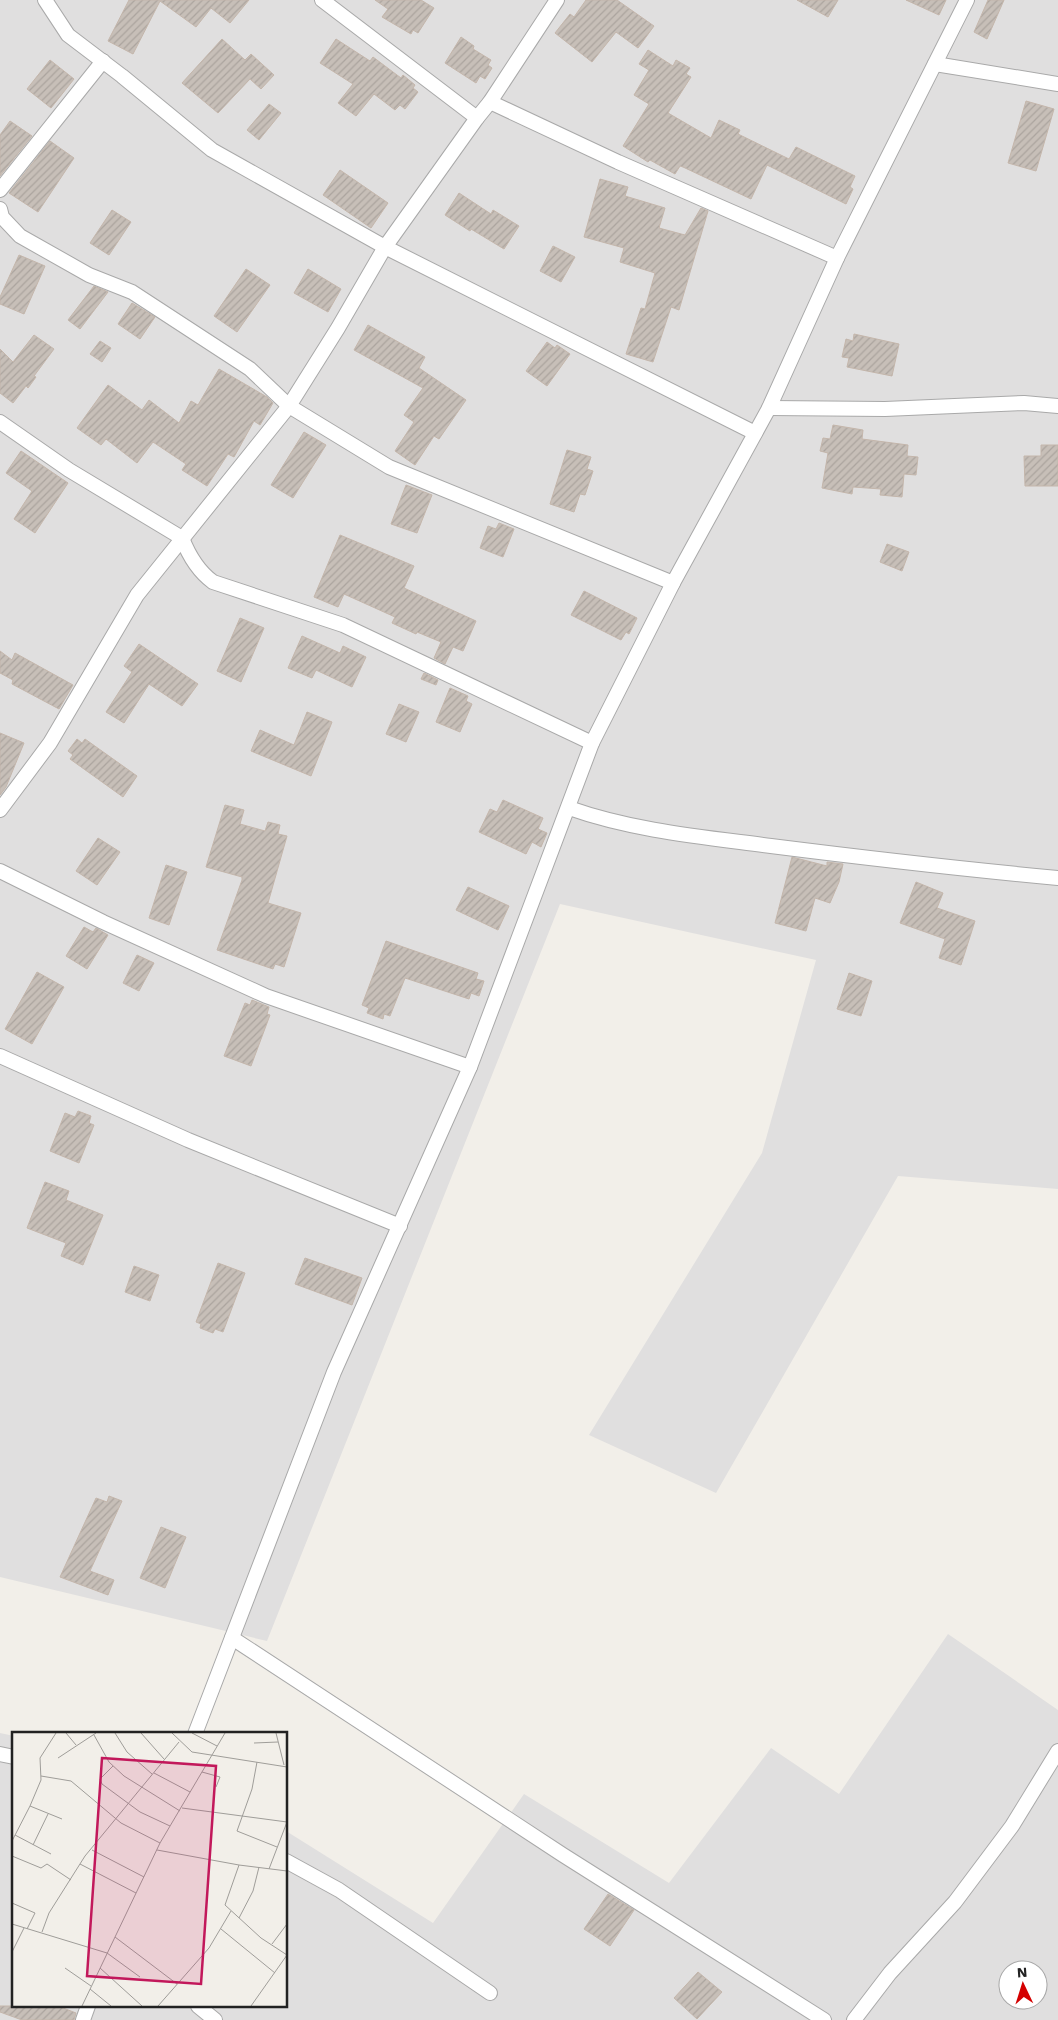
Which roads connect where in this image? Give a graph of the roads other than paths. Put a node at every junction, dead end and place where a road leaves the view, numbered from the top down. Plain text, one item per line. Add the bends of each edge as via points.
1 (45, 0) edge
2 (322, 0) edge
3 (557, 0) edge
4 (967, 0) edge
5 (103, 61) junction
6 (935, 64) junction
7 (1058, 84) edge
8 (490, 102) junction
9 (476, 118) junction
10 (0, 190) edge
11 (0, 209) edge
12 (385, 247) junction
13 (837, 258) junction
14 (289, 406) junction
15 (1058, 406) edge
16 (769, 408) junction
17 (0, 422) edge
18 (755, 433) junction
19 (182, 538) junction
20 (673, 584) junction
21 (592, 743) junction
22 (569, 808) junction
23 (0, 810) edge
24 (0, 871) edge
25 (1058, 878) edge
26 (0, 1056) edge
27 (470, 1067) junction
28 (400, 1226) junction
29 (232, 1638) junction
30 (196, 1732) edge
31 (1058, 1752) edge
32 (288, 1862) edge
33 (490, 1993) dead end
34 (87, 2008) edge
35 (200, 2008) edge
36 (83, 2020) edge
37 (215, 2020) edge
38 (824, 2020) edge
39 (854, 2020) edge

1 - 5 street via 68,35
2 - 9 street
3 - 8 street
4 - 6 street
5 - 10 street
5 - 12 street via 212,150
6 - 7 street
6 - 13 street
8 - 9 street
8 - 13 street
9 - 12 street
11 - 14 street via 2,217 20,236 88,275 132,292 172,316 250,369
12 - 14 street
12 - 18 street
13 - 16 street
14 - 19 street
14 - 20 street via 389,468
15 - 16 street via 1024,403 885,409
16 - 18 street
17 - 19 street via 69,470
18 - 20 street
19 - 21 street via 202,574 213,582 343,626
19 - 23 street via 137,595 50,743
20 - 21 street
21 - 22 street
22 - 25 street via 597,818 673,833
22 - 27 street
24 - 27 street via 266,996
26 - 28 street via 188,1140
27 - 28 street
28 - 29 street via 334,1372
29 - 30 street
29 - 38 street via 563,1855
31 - 39 street via 1012,1826 955,1902 890,1973
32 - 33 street via 339,1890
34 - 36 street
35 - 37 street

